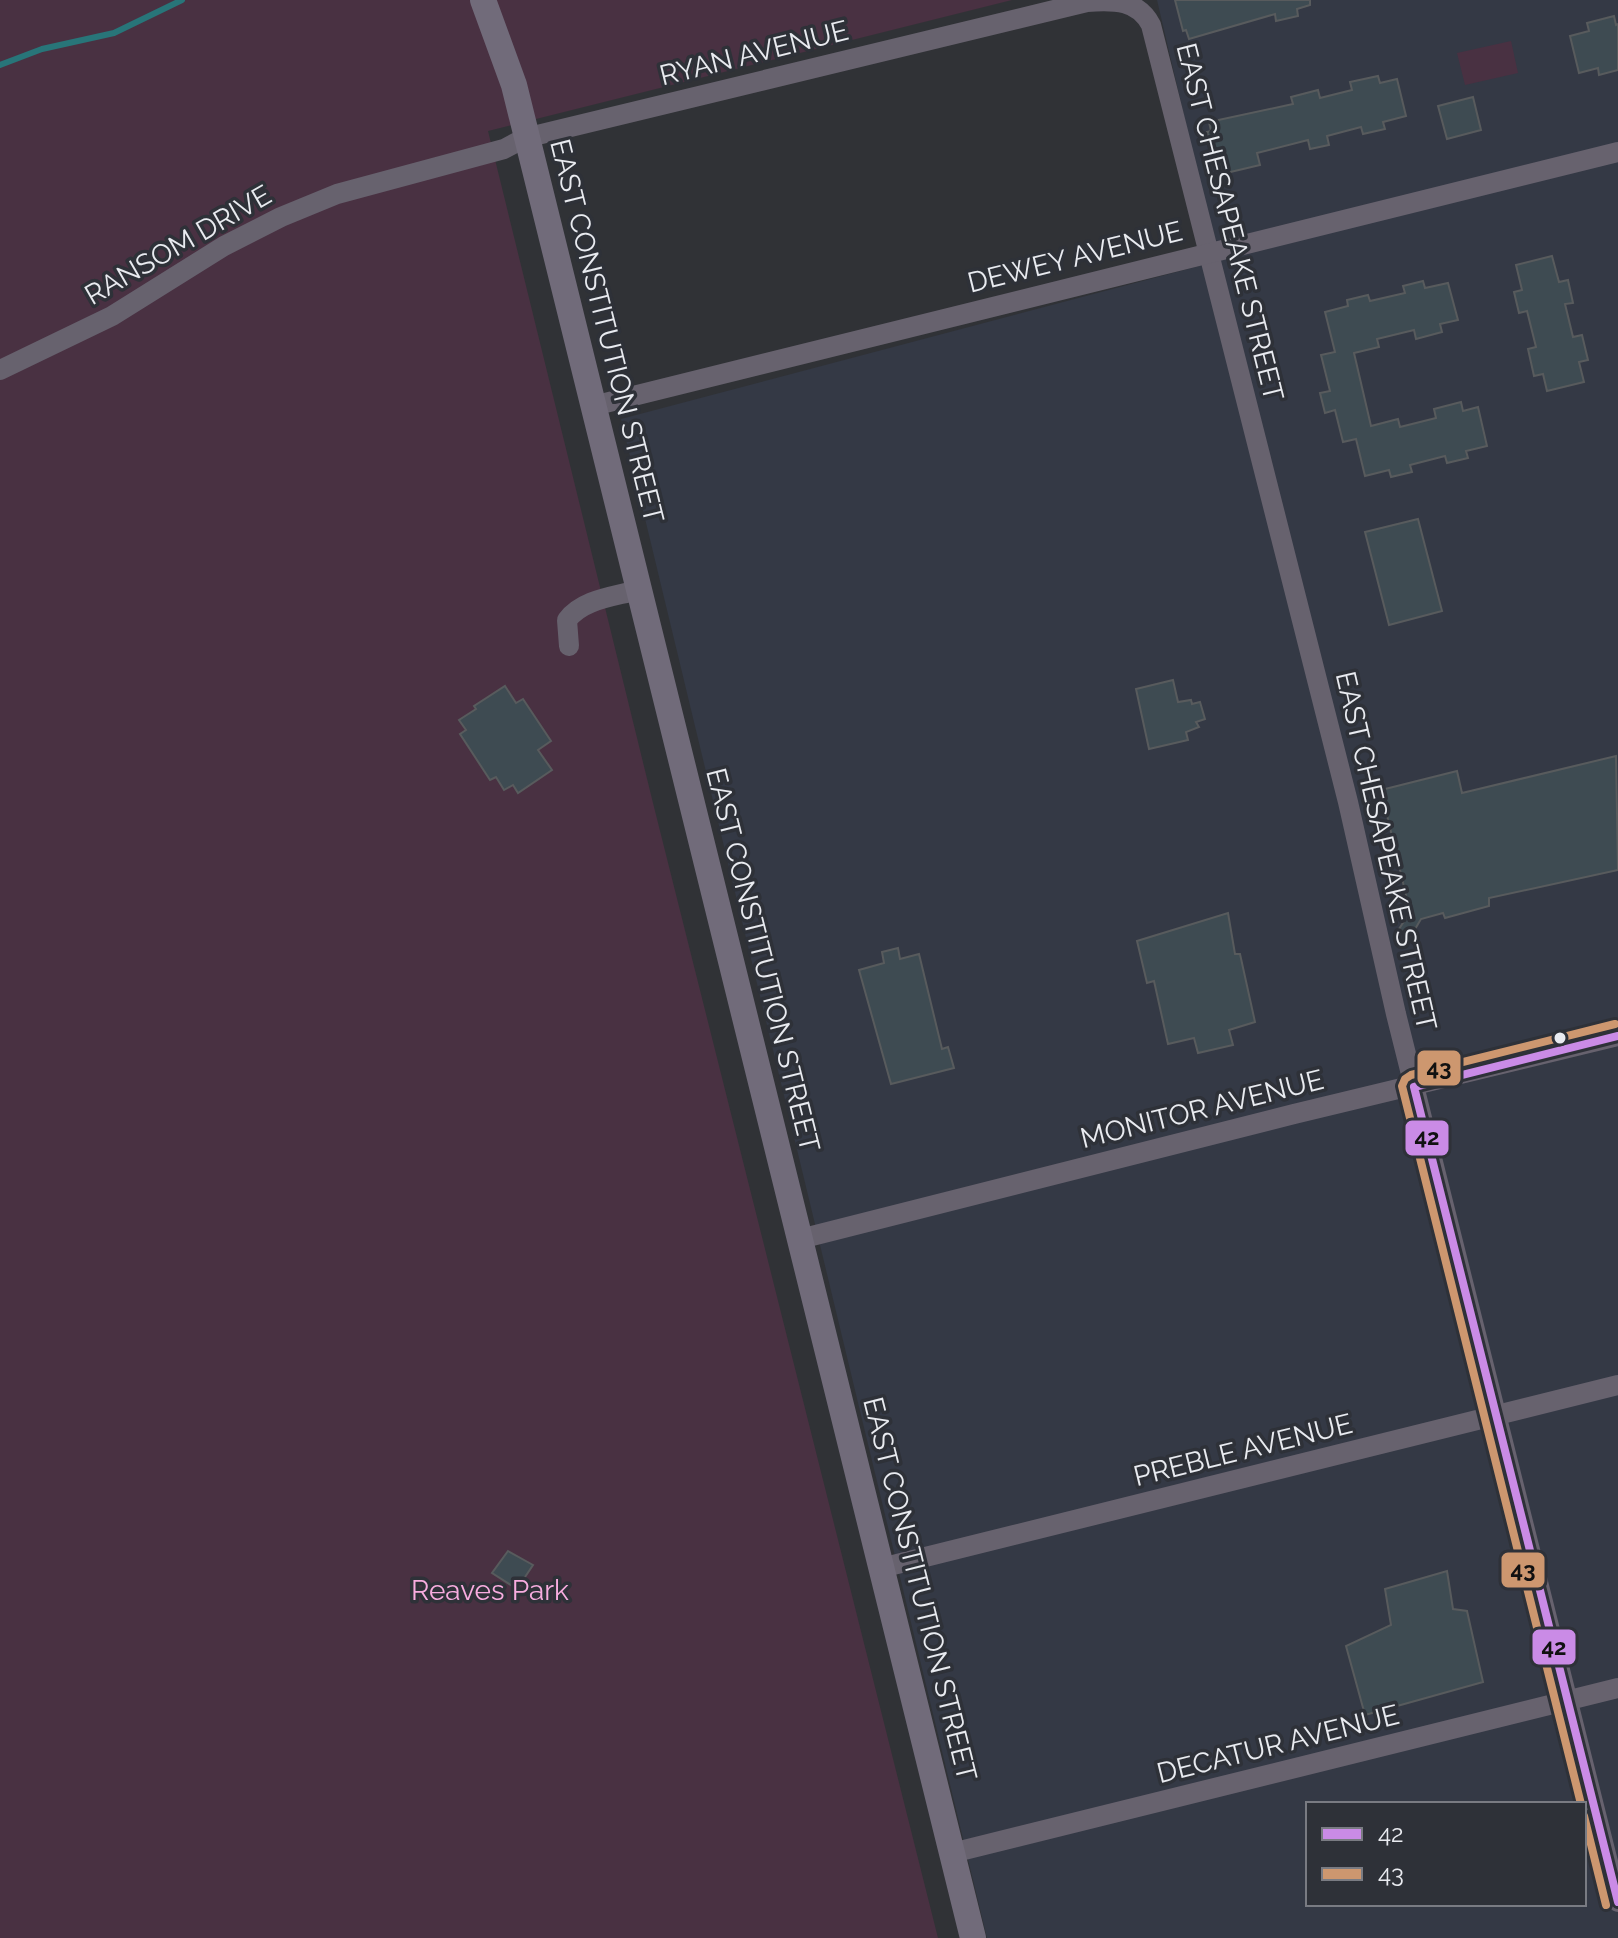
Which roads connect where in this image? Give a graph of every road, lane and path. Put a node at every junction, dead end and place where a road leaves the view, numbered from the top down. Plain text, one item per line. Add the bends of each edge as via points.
1 (483, 0) edge
2 (1136, 5) joint
3 (525, 138) junction
4 (1618, 152) edge
5 (1209, 253) junction
6 (0, 370) edge
7 (593, 406) junction
8 (638, 590) junction
9 (569, 646) dead end
10 (1618, 1036) edge
11 (1414, 1087) junction
12 (800, 1239) junction
13 (1618, 1385) edge
14 (1495, 1416) junction
15 (881, 1568) junction
16 (1618, 1688) edge
17 (1567, 1701) junction
18 (952, 1853) junction
19 (1618, 1902) edge
20 (973, 1938) edge

1 - 3 main road, EAST CONSTITUTION STREET via 514,85
2 - 3 street, RYAN AVENUE via 1087,2
2 - 5 street, EAST CHESAPEAKE STREET via 1151,25
3 - 6 street, RANSOM DRIVE via 504,149 337,194 281,217 112,316
3 - 7 main road, EAST CONSTITUTION STREET
4 - 5 street, DEWEY AVENUE
5 - 7 street, DEWEY AVENUE
5 - 11 street, EAST CHESAPEAKE STREET
7 - 8 main road, EAST CONSTITUTION STREET
8 - 9 street via 573,612 567,620
8 - 12 main road, EAST CONSTITUTION STREET
10 - 11 street, MONITOR AVENUE
11 - 12 street, MONITOR AVENUE
11 - 14 street, EAST CHESAPEAKE STREET
12 - 15 main road, EAST CONSTITUTION STREET
13 - 14 street, PREBLE AVENUE
14 - 15 street, PREBLE AVENUE
14 - 17 street, EAST CHESAPEAKE STREET
15 - 18 main road, EAST CONSTITUTION STREET
16 - 17 street, DECATUR AVENUE
17 - 18 street, DECATUR AVENUE
17 - 19 street, EAST CHESAPEAKE STREET
18 - 20 main road, EAST CONSTITUTION STREET

